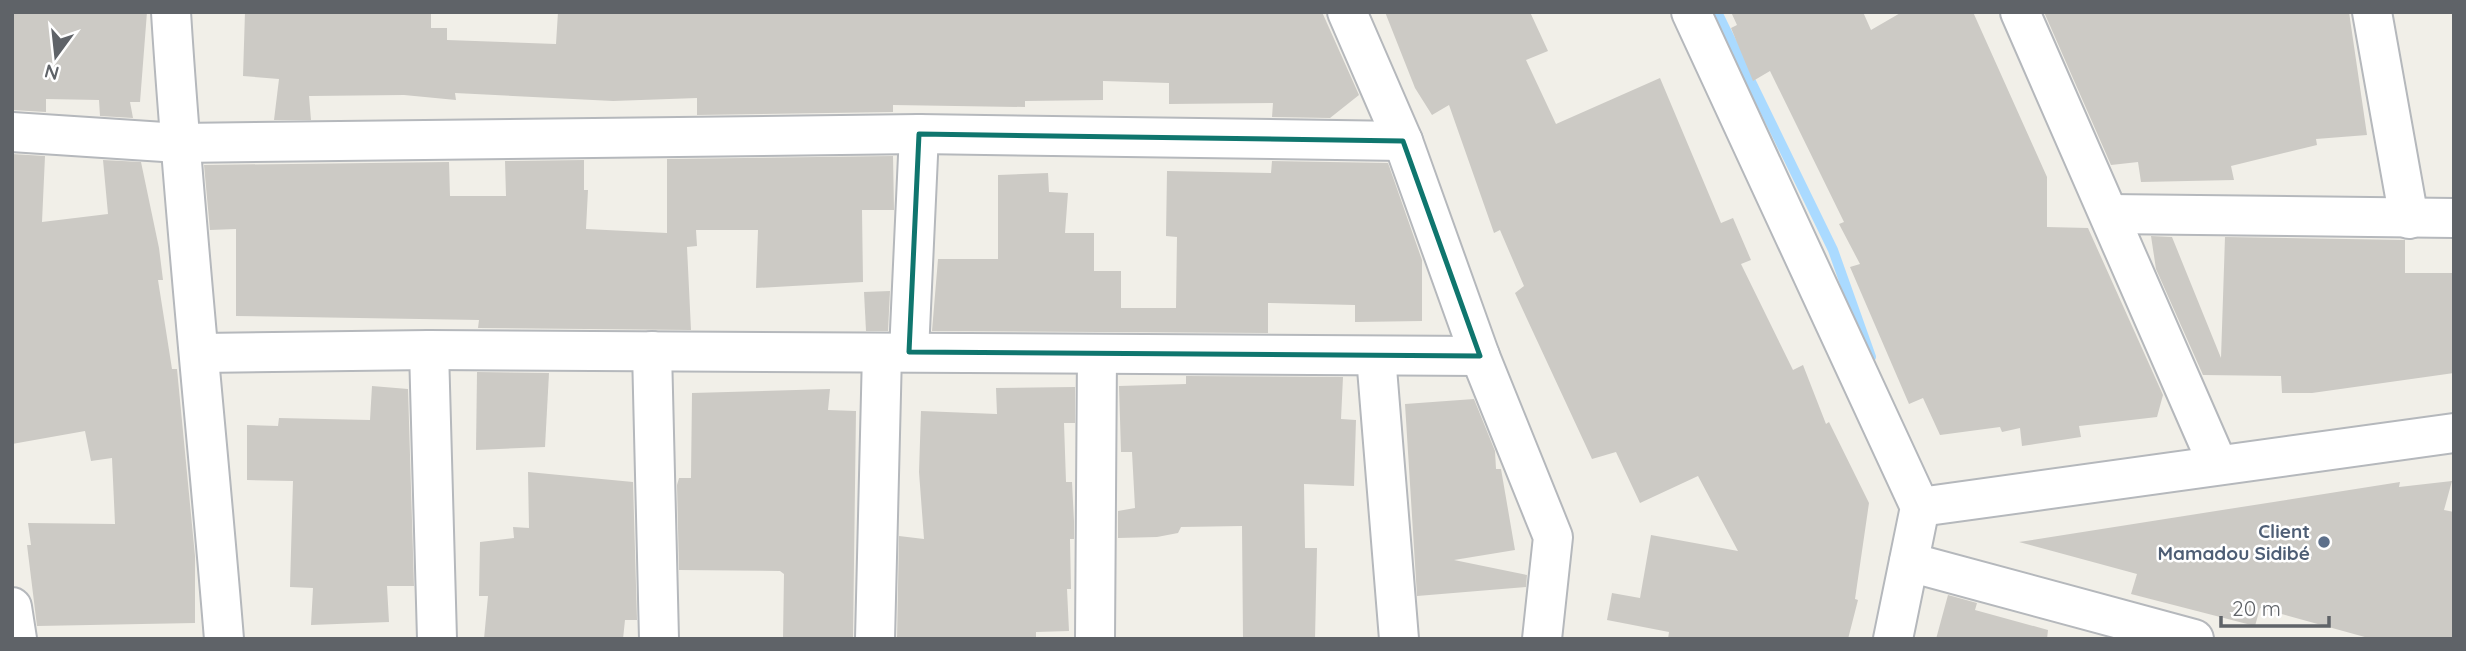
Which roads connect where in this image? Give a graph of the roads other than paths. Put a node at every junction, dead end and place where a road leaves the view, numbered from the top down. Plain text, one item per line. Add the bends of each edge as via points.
1 (171, 12) edge
2 (1347, 12) edge
3 (1691, 12) edge
4 (2020, 12) edge
5 (2372, 12) edge
6 (12, 132) edge
7 (919, 134) junction
8 (1403, 141) junction
9 (179, 143) junction
10 (2109, 214) junction
11 (2454, 218) edge
12 (2409, 219) junction
13 (429, 350) junction
14 (652, 351) junction
15 (201, 353) junction
16 (895, 353) junction
17 (1097, 354) junction
18 (1376, 356) junction
19 (1480, 356) junction
20 (2454, 433) edge
21 (2218, 466) junction
22 (1920, 507) junction
23 (1909, 562) junction
24 (12, 607) edge
25 (17, 639) edge
26 (224, 639) edge
27 (438, 639) edge
28 (659, 639) edge
29 (875, 639) edge
30 (1095, 639) edge
31 (1399, 639) edge
32 (1542, 639) edge
33 (1893, 639) edge
34 (2194, 639) edge

1 - 9 street
2 - 8 street
3 - 22 street
4 - 10 street
5 - 12 street
6 - 9 street
7 - 8 street
7 - 9 street
7 - 16 street
8 - 19 street
9 - 15 street
10 - 12 street
10 - 21 street
11 - 12 street
13 - 14 street
13 - 15 street
13 - 27 street
14 - 16 street
14 - 28 street
15 - 26 street
16 - 17 street
16 - 29 street
17 - 18 street
17 - 30 street
18 - 19 street
18 - 31 street
19 - 32 street via 1553,537
20 - 21 street
21 - 22 street
22 - 23 street
23 - 33 street
23 - 34 street
24 - 25 street

